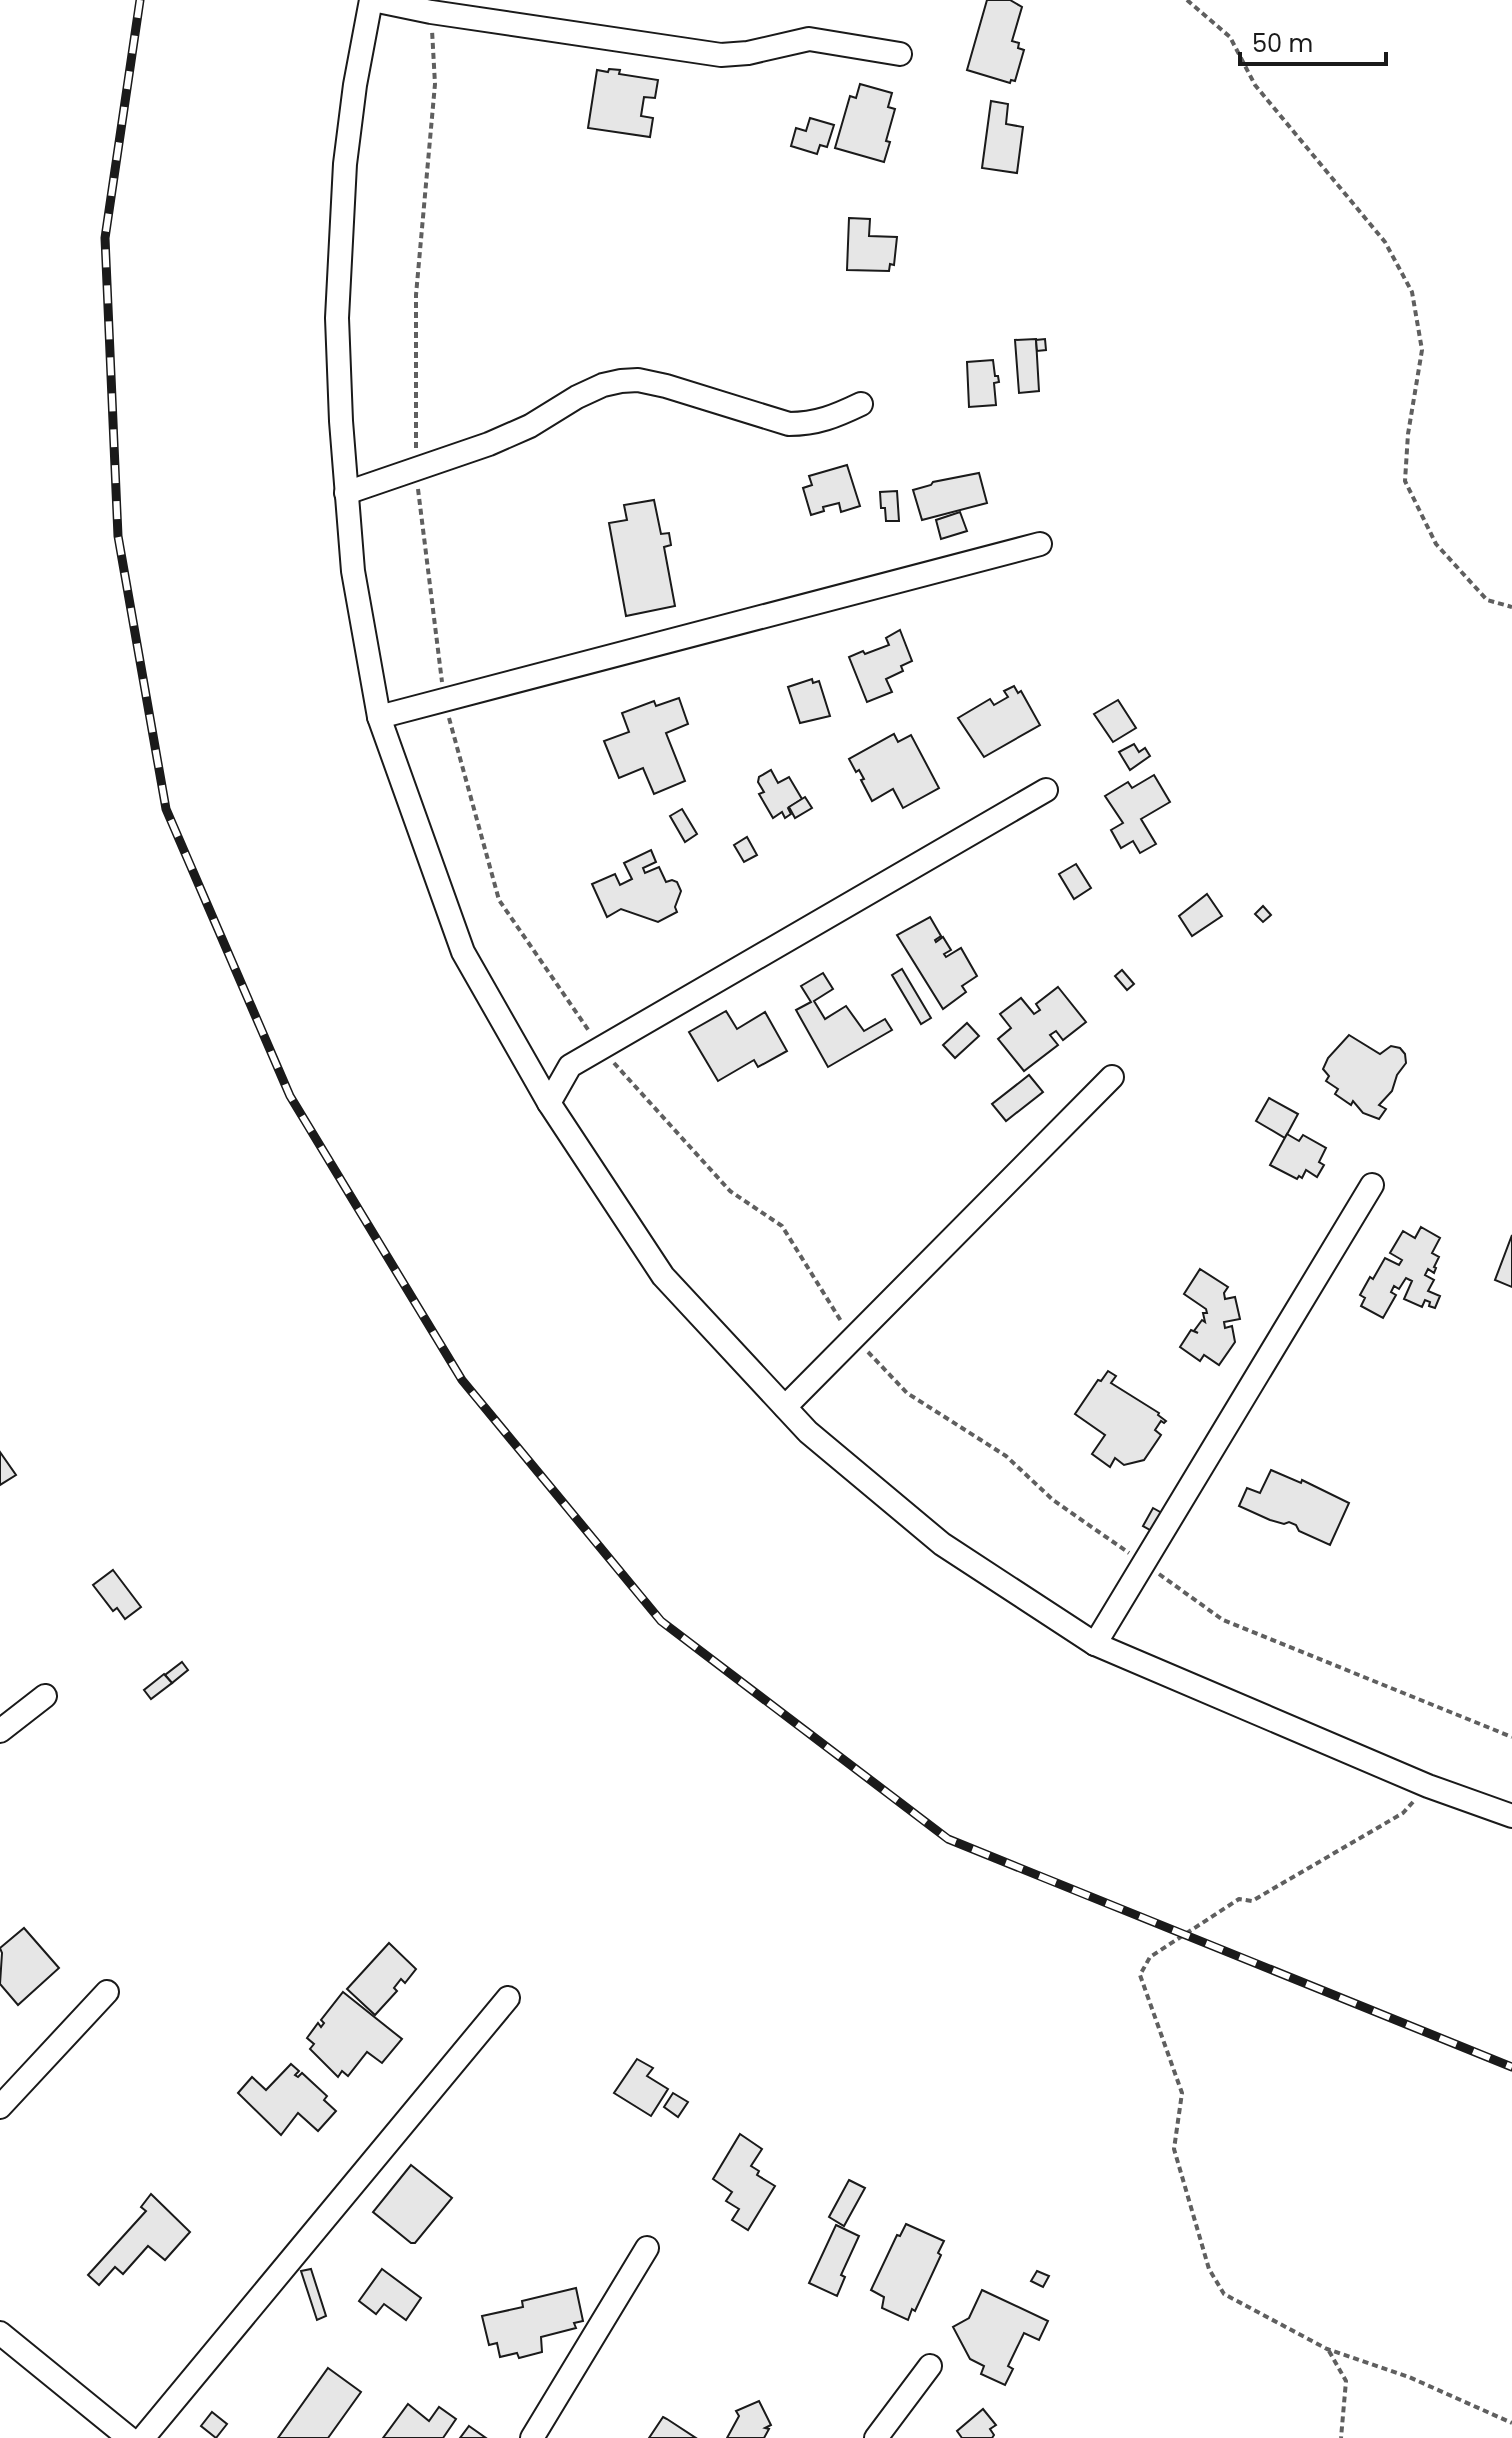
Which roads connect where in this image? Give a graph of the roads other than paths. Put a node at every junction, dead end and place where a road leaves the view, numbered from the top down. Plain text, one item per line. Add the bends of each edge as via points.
1 (372, 0) edge
2 (900, 54) dead end
3 (861, 404) dead end
4 (346, 493) junction
5 (1040, 544) dead end
6 (379, 717) junction
7 (1046, 790) dead end
8 (526, 1062) junction
9 (570, 1066) junction
10 (1112, 1077) dead end
11 (549, 1103) junction
12 (1372, 1185) dead end
13 (785, 1407) junction
14 (1095, 1644) junction
15 (45, 1696) dead end
16 (0, 1731) edge
17 (1512, 1816) edge
18 (107, 1992) dead end
19 (508, 1998) dead end
20 (0, 2107) edge
21 (647, 2248) dead end
22 (0, 2333) edge
23 (930, 2366) dead end
24 (129, 2438) edge
25 (143, 2438) edge
26 (532, 2438) edge
27 (876, 2438) edge

1 - 2 street via 721,55 809,39
1 - 4 street via 344,180 337,318
3 - 4 street via 827,420 789,424 666,386 621,381 577,397 489,444
4 - 6 street via 353,571
5 - 6 street
6 - 8 street via 463,952
7 - 9 street
8 - 9 street
8 - 11 street
9 - 11 street
10 - 13 street
11 - 13 street via 663,1276
12 - 14 street
13 - 14 street via 942,1544
14 - 17 street via 1428,1786
15 - 16 street
18 - 20 street
19 - 25 street
21 - 26 street
22 - 24 street
23 - 27 street

